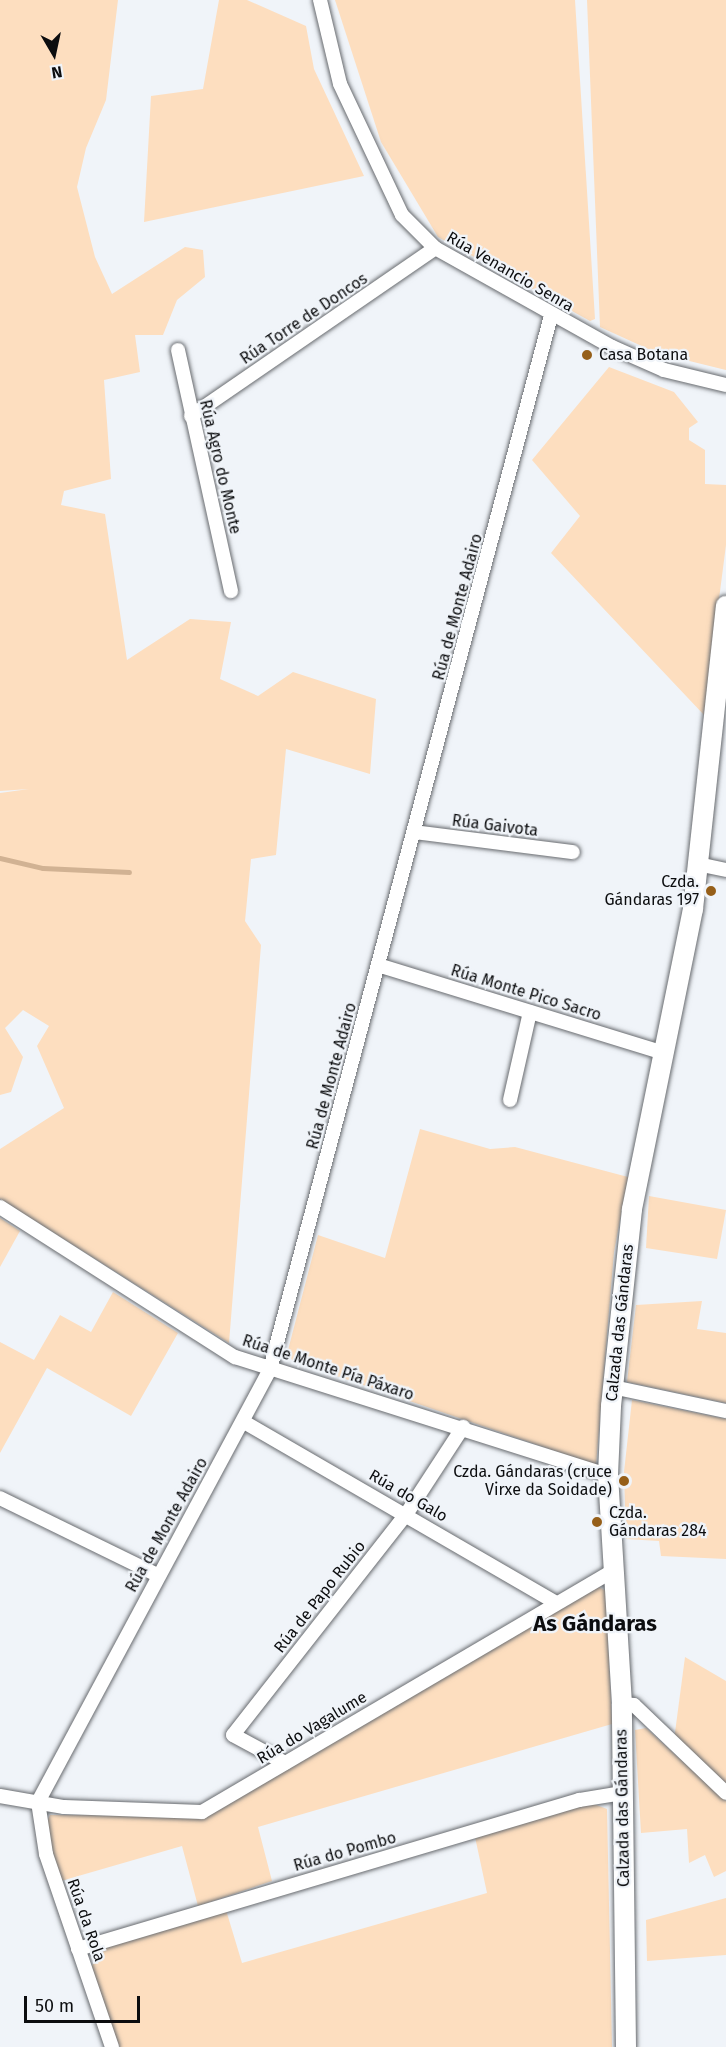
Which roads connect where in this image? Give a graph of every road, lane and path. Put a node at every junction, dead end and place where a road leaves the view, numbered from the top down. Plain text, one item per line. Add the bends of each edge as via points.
1 (320, 0) edge
2 (435, 248) junction
3 (551, 316) junction
4 (178, 350) dead end
5 (726, 385) edge
6 (191, 416) junction
7 (231, 591) dead end
8 (726, 606) edge
9 (414, 832) junction
10 (573, 852) dead end
11 (698, 864) junction
12 (726, 870) edge
13 (378, 965) junction
14 (530, 1012) junction
15 (664, 1053) junction
16 (510, 1101) dead end
17 (0, 1207) edge
18 (270, 1369) junction
19 (613, 1387) junction
20 (726, 1411) edge
21 (244, 1422) junction
22 (463, 1428) junction
23 (608, 1475) junction
24 (0, 1498) edge
25 (407, 1513) junction
26 (614, 1569) junction
27 (157, 1575) junction
28 (554, 1602) junction
29 (622, 1704) junction
30 (285, 1763) junction
31 (622, 1793) junction
32 (726, 1793) edge
33 (0, 1796) edge
34 (38, 1802) junction
35 (78, 1948) junction
36 (112, 2047) edge
37 (626, 2047) edge

1 - 2 street, Rúa Venancio Senra via 340,84 402,215
2 - 3 street, Rúa Venancio Senra
2 - 6 street, Rúa Torre de Doncos
3 - 5 street, Rúa Venancio Senra via 664,370
3 - 9 street, Rúa de Monte Adairo
4 - 6 street, Rúa Agro do Monte
6 - 7 street, Rúa Agro do Monte
8 - 11 main road, Calzada das Gándaras
9 - 10 street, Rúa Gaivota
9 - 13 street, Rúa de Monte Adairo
11 - 12 street
11 - 15 main road, Calzada das Gándaras
13 - 14 street, Rúa Monte Pico Sacro
13 - 18 street, Rúa de Monte Adairo
14 - 15 street, Rúa Monte Pico Sacro
14 - 16 street
15 - 19 main road, Calzada das Gándaras via 632,1209
17 - 18 street, Rúa de Monte Pía Páxaro via 235,1357
18 - 21 street, Rúa de Monte Adairo
18 - 22 street, Rúa de Monte Pía Páxaro
19 - 20 street
19 - 23 main road, Calzada das Gándaras
21 - 25 street, Rúa do Galo
21 - 27 street, Rúa de Monte Adairo
22 - 23 street, Rúa de Monte Pía Páxaro
22 - 25 street, Rúa de Papo Rubio
23 - 26 main road, Calzada das Gándaras
24 - 27 street
25 - 28 street, Rúa do Galo
25 - 30 street, Rúa de Papo Rubio via 233,1735
26 - 28 street, Rúa do Vagalume
26 - 29 main road, Calzada das Gándaras
27 - 34 street, Rúa de Monte Adairo
28 - 30 street, Rúa do Vagalume
29 - 31 main road, Calzada das Gándaras
29 - 32 street via 634,1706
30 - 34 street, Rúa do Vagalume via 202,1812 64,1808
31 - 35 street, Rúa do Pombo via 587,1798
31 - 37 main road, Calzada das Gándaras
33 - 34 street, Rúa do Vagalume
34 - 35 street, Rúa da Rola via 46,1854
35 - 36 street, Rúa da Rola

